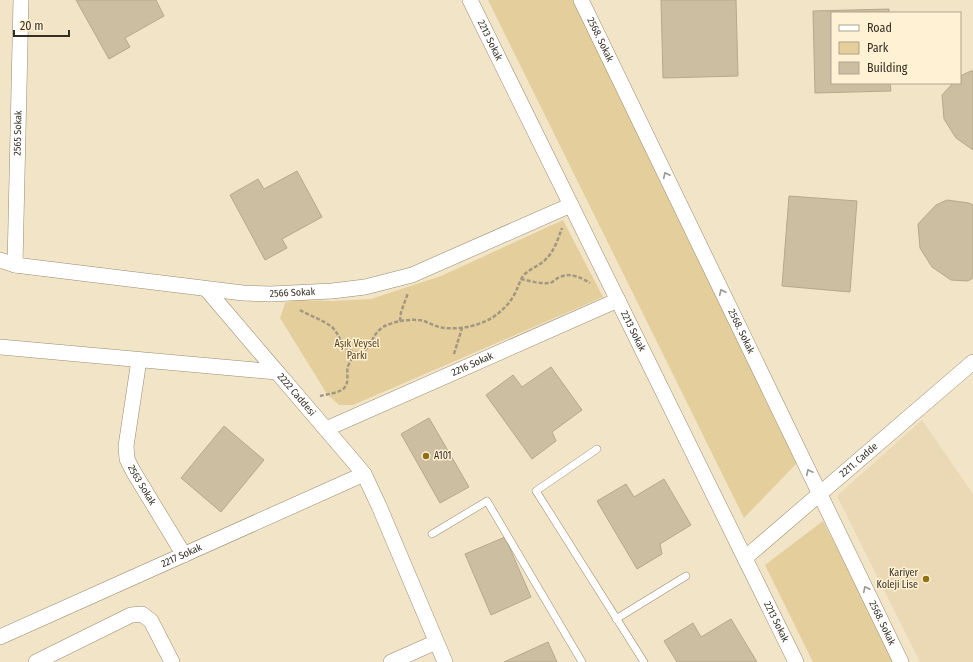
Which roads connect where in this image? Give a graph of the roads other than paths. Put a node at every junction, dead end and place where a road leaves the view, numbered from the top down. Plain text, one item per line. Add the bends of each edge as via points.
1 (21, 0) edge
2 (470, 0) edge
3 (581, 0) edge
4 (571, 205) junction
5 (0, 260) edge
6 (15, 265) junction
7 (207, 290) junction
8 (618, 300) junction
9 (0, 347) edge
10 (139, 360) junction
11 (973, 362) edge
12 (277, 372) junction
13 (326, 429) junction
14 (597, 449) dead end
15 (364, 474) junction
16 (820, 494) junction
17 (432, 534) dead end
18 (184, 555) junction
19 (745, 558) junction
20 (686, 576) dead end
21 (616, 619) junction
22 (0, 637) edge
23 (436, 642) junction
24 (36, 662) edge
25 (172, 662) edge
26 (391, 662) edge
27 (445, 662) edge
28 (582, 662) edge
29 (644, 662) edge
30 (796, 662) edge
31 (902, 662) edge

1 - 6 street, 2565 Sokak
2 - 4 street, 2213 Sokak
16 -> 3 street, 2568. Sokak
4 - 7 street, 2566 Sokak via 412,275 365,287 291,293
4 - 8 street, 2213 Sokak
5 - 6 street, 2566 Sokak
6 - 7 street, 2566 Sokak
7 - 12 street
8 - 13 street, 2216 Sokak
8 - 19 street, 2213 Sokak
9 - 10 street, 2222 Caddesi
10 - 12 street, 2222 Caddesi
10 - 18 street, 2563 Sokak via 126,446 128,459
11 - 16 street, 2211. Cadde
12 - 13 street, 2222 Caddesi
13 - 15 street, 2222 Caddesi
14 - 21 lane via 536,491
15 - 18 street, 2217 Sokak
15 - 23 street, 2222 Caddesi
16 - 19 street, 2211. Cadde
31 -> 16 street, 2568. Sokak
17 - 28 lane via 487,501
18 - 22 street, 2217 Sokak
19 - 30 street, 2213 Sokak
20 - 21 lane
21 - 29 lane
23 - 26 street
23 - 27 street, 2222 Caddesi
24 - 25 street via 131,614 142,614 151,621

